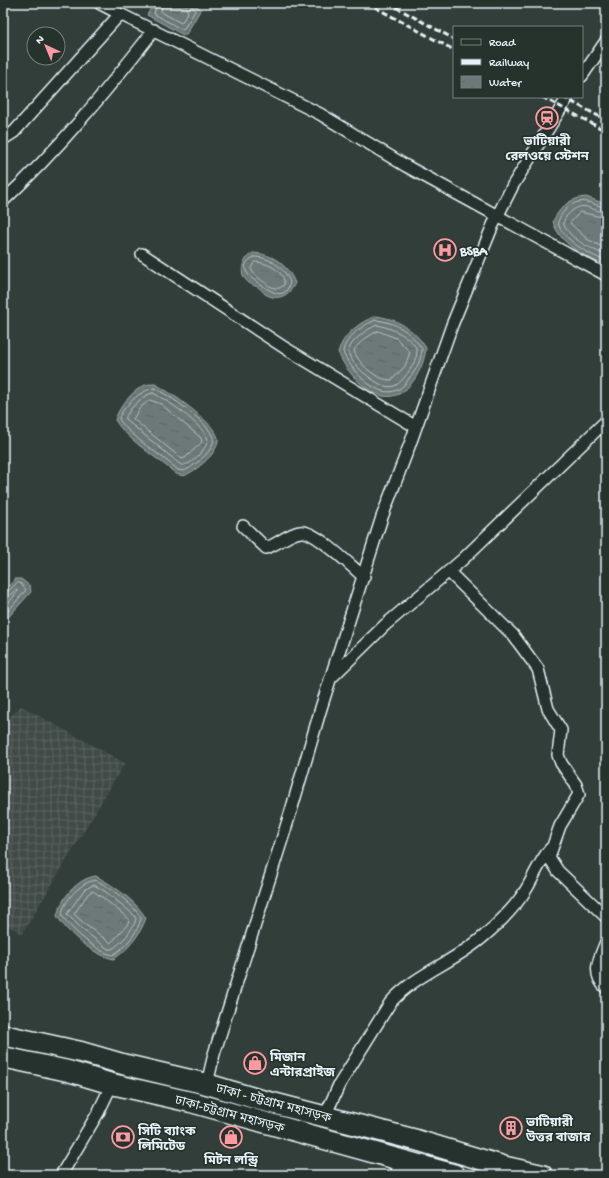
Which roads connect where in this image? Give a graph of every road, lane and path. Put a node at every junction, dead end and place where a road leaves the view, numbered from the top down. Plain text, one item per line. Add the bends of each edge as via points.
1 (98, 3) edge
2 (120, 14) junction
3 (154, 30) junction
4 (606, 41) edge
5 (583, 75) edge
6 (567, 98) edge
7 (3, 139) edge
8 (3, 201) edge
9 (498, 216) junction
10 (142, 254) dead end
11 (606, 275) edge
12 (606, 421) edge
13 (416, 427) junction
14 (243, 526) dead end
15 (448, 572) junction
16 (364, 577) junction
17 (330, 679) junction
18 (552, 847) junction
19 (606, 917) edge
20 (606, 942) edge
21 (606, 988) edge
22 (3, 1035) edge
23 (3, 1057) edge
24 (112, 1084) junction
25 (207, 1084) junction
26 (325, 1116) junction
27 (399, 1167) edge
28 (60, 1175) edge
29 (455, 1175) edge
30 (542, 1175) edge

1 - 2 street
2 - 3 street
2 - 7 street via 14,132
3 - 8 street via 65,138
3 - 9 street via 320,114 406,166
4 - 5 street
6 - 9 street via 513,185
9 - 11 street
9 - 13 street via 452,325
10 - 13 street via 286,348
12 - 15 street
13 - 16 street via 382,517
14 - 16 street via 266,548 306,531
15 - 17 street via 385,625
15 - 18 street via 512,635 538,669 546,704 561,730 558,755 580,794 560,826
16 - 17 street
17 - 25 street via 214,1054
18 - 19 street via 549,857 552,865
18 - 26 street via 540,860 526,889 485,936 413,982 390,1003 345,1074
20 - 21 street via 597,972 599,981
22 - 25 highway, ঢাকা - চট্টগ্রাম মহাসড়ক
23 - 24 highway, ঢাকা-চট্টগ্রাম মহাসড়ক via 68,1071
24 - 27 highway, ঢাকা-চট্টগ্রাম মহাসড়ক via 192,1102
24 - 28 street via 98,1113
25 - 26 highway, ঢাকা - চট্টগ্রাম মহাসড়ক
26 - 30 highway, ঢাকা - চট্টগ্রাম মহাসড়ক
27 - 29 highway, ঢাকা-চট্টগ্রাম মহাসড়ক

